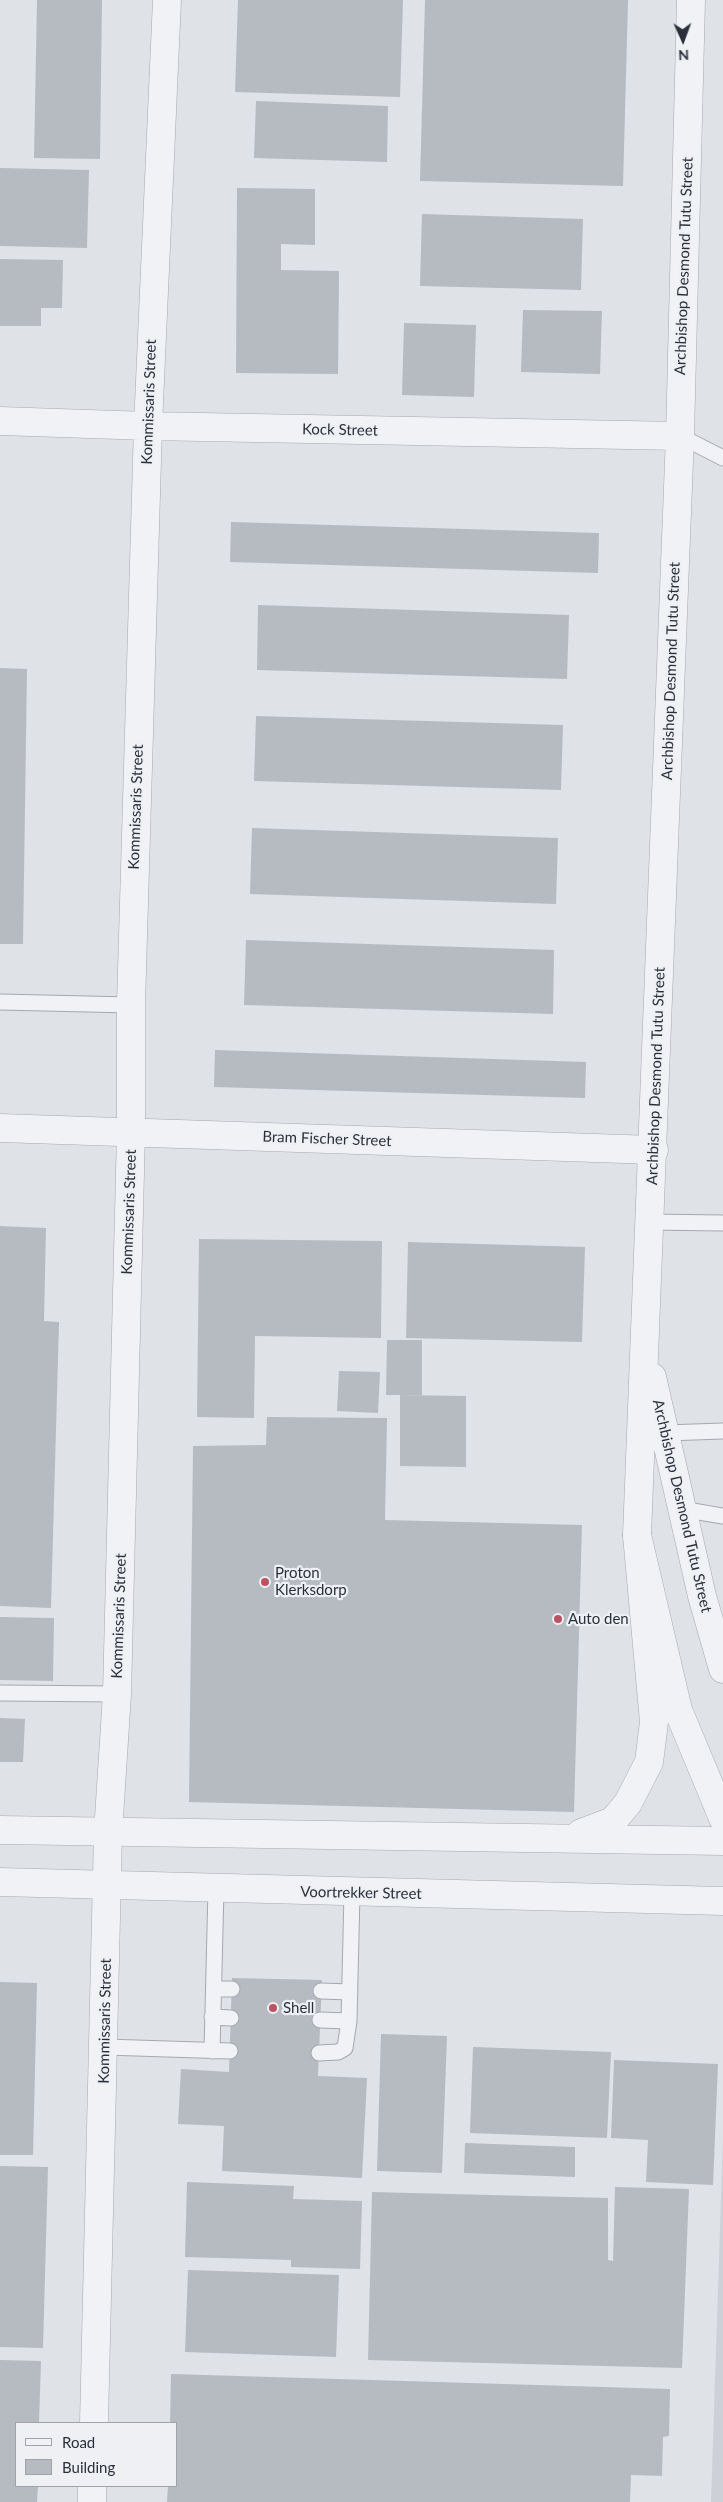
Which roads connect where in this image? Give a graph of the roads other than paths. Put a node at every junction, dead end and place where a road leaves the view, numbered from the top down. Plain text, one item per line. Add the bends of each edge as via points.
1 (167, 0) edge
2 (691, 0) edge
3 (0, 421) edge
4 (148, 426) junction
5 (680, 436) junction
6 (723, 458) edge
7 (0, 1002) edge
8 (130, 1006) junction
9 (0, 1128) edge
10 (131, 1132) junction
11 (654, 1150) junction
12 (650, 1222) junction
13 (723, 1223) edge
14 (644, 1342) junction
15 (723, 1431) edge
16 (665, 1433) junction
17 (682, 1509) junction
18 (723, 1516) edge
19 (637, 1535) junction
20 (723, 1669) edge
21 (0, 1693) edge
22 (116, 1694) junction
23 (723, 1818) edge
24 (0, 1830) edge
25 (108, 1833) junction
26 (560, 1837) junction
27 (723, 1841) edge
28 (0, 1882) edge
29 (107, 1884) junction
30 (216, 1889) junction
31 (352, 1892) junction
32 (723, 1901) edge
33 (214, 1989) junction
34 (232, 1990) dead end
35 (321, 1991) dead end
36 (350, 1992) junction
37 (212, 2017) junction
38 (231, 2018) dead end
39 (320, 2020) dead end
40 (349, 2021) junction
41 (104, 2047) junction
42 (212, 2051) junction
43 (230, 2051) dead end
44 (319, 2053) dead end
45 (94, 2422) edge
46 (92, 2487) edge
47 (92, 2502) edge

1 - 4 street, Kommissaris Street
2 - 5 street, Archbishop Desmond Tutu Street
3 - 4 street, Kock Street
4 - 5 street, Kock Street
4 - 8 street, Kommissaris Street
5 - 6 lane
5 - 11 street, Archbishop Desmond Tutu Street
7 - 8 lane
8 - 10 street, Kommissaris Street
9 - 10 street, Bram Fischer Street
10 - 11 street, Bram Fischer Street
10 - 22 street, Kommissaris Street
11 - 12 street, Archbishop Desmond Tutu Street
12 - 13 lane
12 - 14 street, Archbishop Desmond Tutu Street
14 - 16 street, Archbishop Desmond Tutu Street
14 - 19 street, Archbishop Desmond Tutu Street
15 - 16 lane
16 - 17 street, Archbishop Desmond Tutu Street
17 - 18 lane
17 - 20 street, Archbishop Desmond Tutu Street
19 - 23 street, Archbishop Desmond Tutu Street via 678,1710
19 - 26 street via 654,1722 649,1762 628,1803 613,1821
21 - 22 lane
22 - 25 street, Kommissaris Street
24 - 25 street
25 - 26 street
25 - 29 street, Kommissaris Street
26 - 27 street
28 - 29 street, Voortrekker Street
29 - 30 street, Voortrekker Street
29 - 41 street, Kommissaris Street
30 - 31 street, Voortrekker Street
30 - 33 lane
31 - 32 street, Voortrekker Street
31 - 36 lane
33 - 34 lane
33 - 37 lane
35 - 36 lane
36 - 40 lane
37 - 38 lane
37 - 42 lane
39 - 40 lane
40 - 44 lane via 343,2050
41 - 42 lane
41 - 45 street, Kommissaris Street
42 - 43 lane
46 - 47 street

